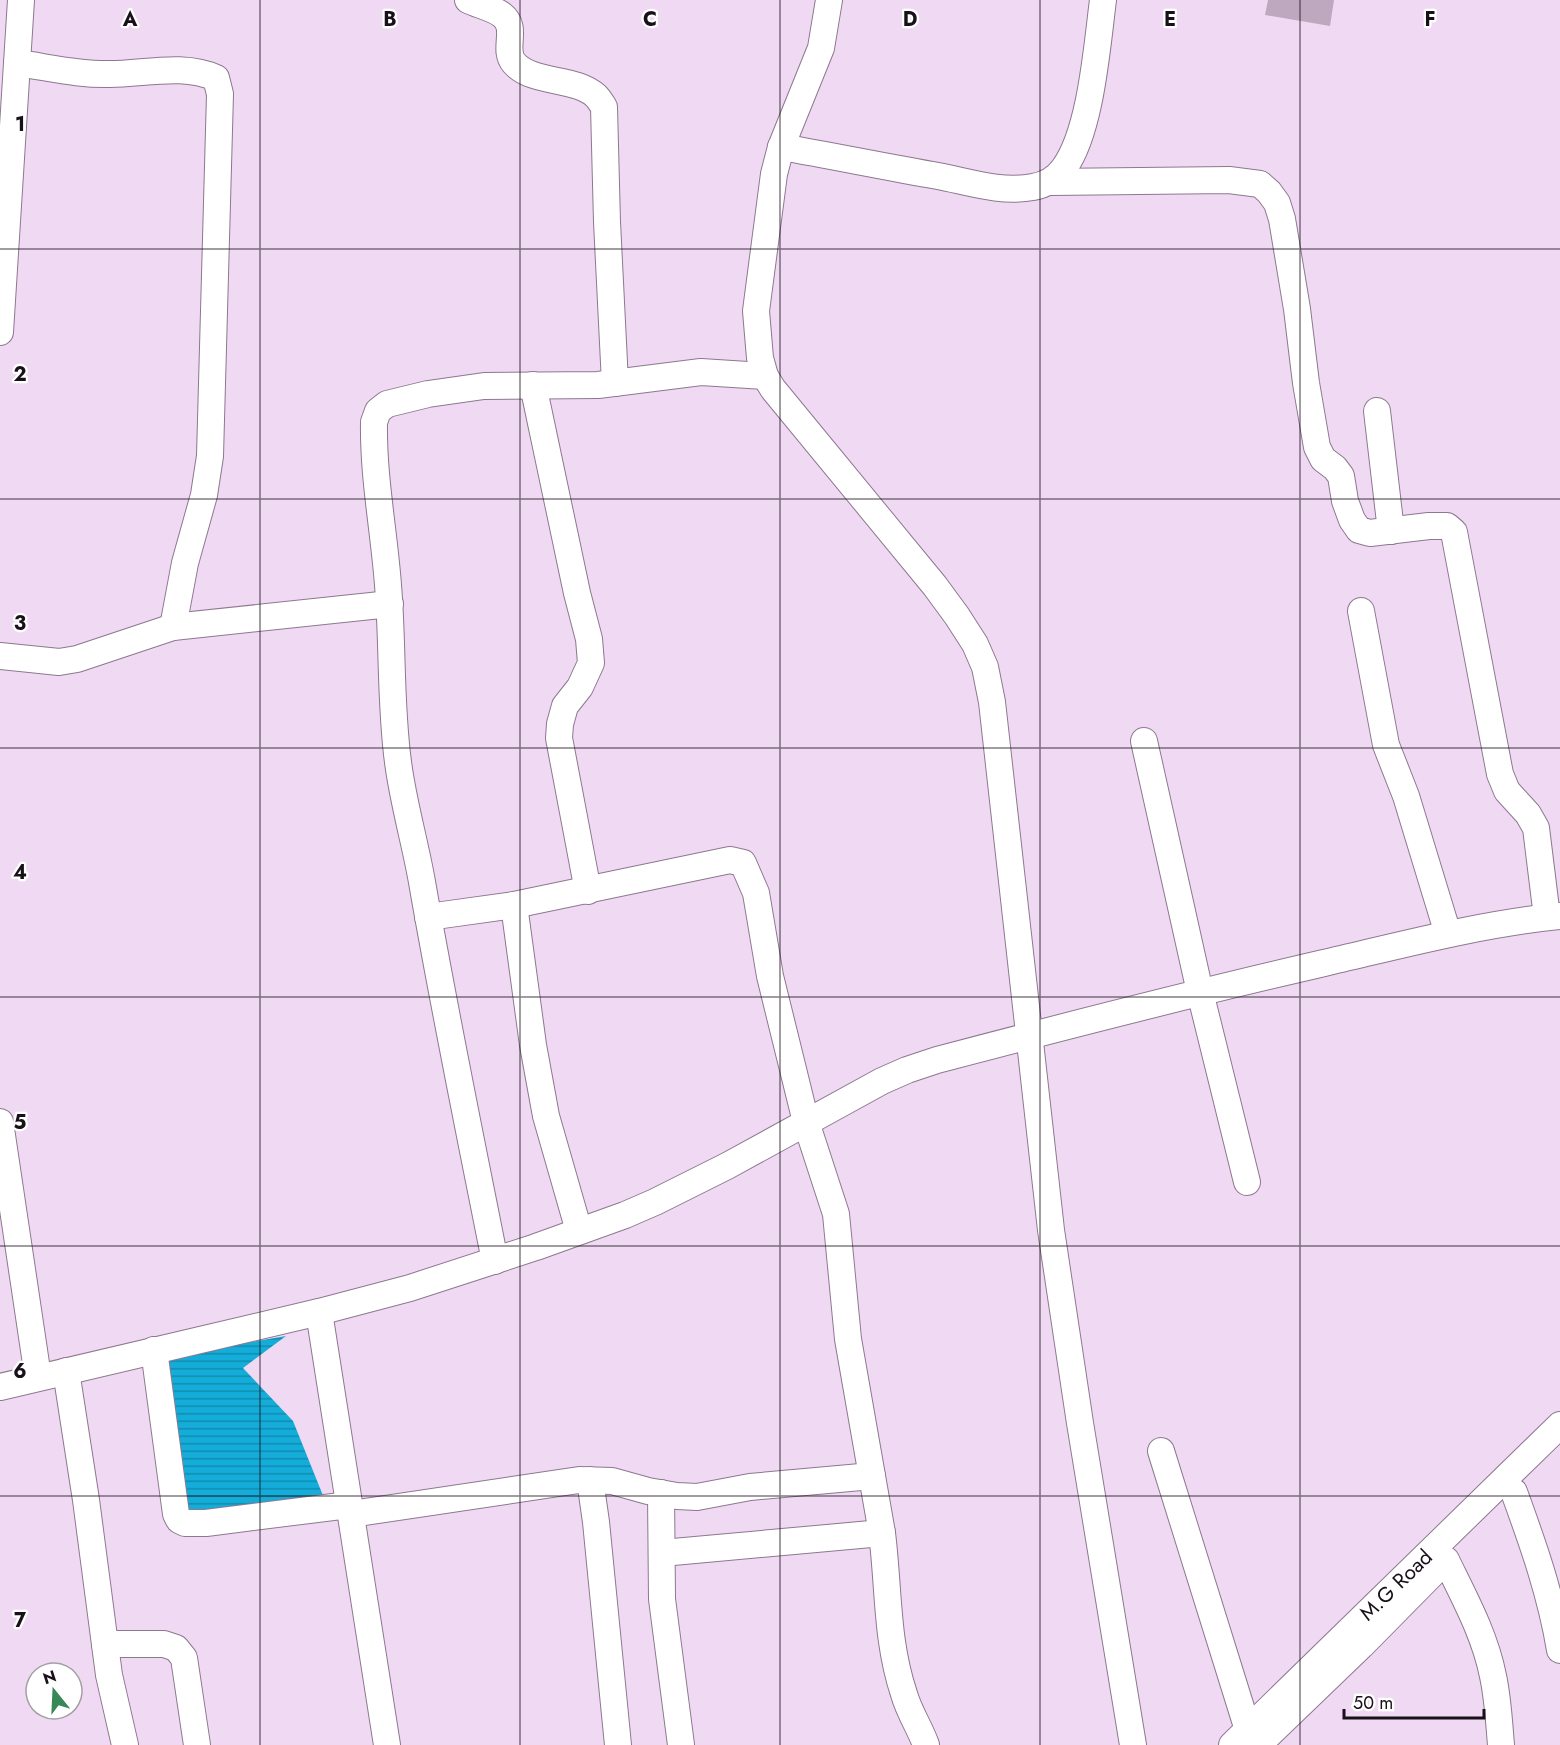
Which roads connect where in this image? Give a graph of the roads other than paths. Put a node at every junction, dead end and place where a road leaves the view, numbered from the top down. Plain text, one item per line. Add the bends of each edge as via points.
1 (21, 0) edge
2 (468, 0) edge
3 (829, 0) edge
4 (1103, 0) edge
5 (17, 63) junction
6 (781, 147) junction
7 (1050, 182) junction
8 (1, 297) edge
9 (0, 332) edge
10 (765, 375) junction
11 (615, 383) junction
12 (533, 385) junction
13 (1377, 411) dead end
14 (1391, 531) junction
15 (390, 604) junction
16 (1361, 611) dead end
17 (173, 627) junction
18 (0, 656) edge
19 (1144, 741) dead end
20 (588, 891) junction
21 (514, 905) junction
22 (1553, 916) edge
23 (428, 917) junction
24 (1448, 934) junction
25 (1200, 992) junction
26 (1029, 1036) junction
27 (0, 1122) edge
28 (806, 1122) junction
29 (1247, 1182) dead end
30 (579, 1231) junction
31 (495, 1261) junction
32 (319, 1312) junction
33 (154, 1350) junction
34 (66, 1371) junction
35 (38, 1377) junction
36 (0, 1387) edge
37 (1560, 1425) edge
38 (1560, 1449) edge
39 (1161, 1451) dead end
40 (872, 1476) junction
41 (590, 1480) junction
42 (1514, 1492) junction
43 (661, 1493) junction
44 (350, 1510) junction
45 (882, 1533) junction
46 (662, 1553) junction
47 (1446, 1560) junction
48 (1390, 1604) junction
49 (105, 1644) junction
50 (1560, 1650) edge
51 (1246, 1740) edge
52 (125, 1745) edge
53 (197, 1745) edge
54 (387, 1745) edge
55 (618, 1745) edge
56 (681, 1745) edge
57 (926, 1745) edge
58 (1133, 1745) edge
59 (1501, 1745) edge

1 - 5 street
2 - 11 street via 502,15 508,23 514,63 537,76 585,89 596,95 604,107
3 - 6 street via 821,48
4 - 7 street via 1092,82 1081,128 1063,170
5 - 8 street
5 - 17 street via 108,75 195,71 216,78 220,94 210,456
6 - 7 street via 991,187 1033,187
6 - 10 street via 756,311 757,343
7 - 14 street via 1229,180 1260,184 1269,192 1277,203 1284,228 1317,447 1323,459 1341,476 1346,501 1359,530
8 - 9 street
10 - 11 street via 701,372
10 - 26 street via 798,422 935,586 975,644 985,667
11 - 12 street
12 - 15 street via 484,386 428,394 387,404 378,411 374,437
12 - 20 street via 589,639 591,663 580,687 565,706 559,738
13 - 14 street
14 - 22 street via 1447,526 1454,532 1500,774 1507,791 1536,828
15 - 17 street
15 - 23 street via 392,712 398,764
16 - 24 street via 1386,745 1406,796
17 - 18 street via 77,659 59,662
19 - 25 street
20 - 21 street
20 - 28 street via 730,860 743,863 756,892 770,976
21 - 23 street
21 - 30 street via 546,1116
22 - 24 street
23 - 31 street
24 - 25 street
25 - 26 street
25 - 29 street
26 - 28 street via 907,1070
26 - 58 street via 1053,1241
27 - 35 street
28 - 30 street via 664,1197
28 - 40 street via 836,1214 848,1339
30 - 31 street
31 - 32 street
32 - 33 street
32 - 44 street
33 - 34 street
33 - 44 street via 179,1520 206,1523
34 - 35 street
34 - 49 street
35 - 36 street
37 - 48 street, M.G Road
38 - 42 street, M.G Road
39 - 51 street
40 - 43 street via 750,1487 697,1497
40 - 45 street
41 - 43 street
41 - 44 street
41 - 55 street
42 - 47 street, M.G Road
42 - 50 street via 1543,1572
43 - 46 street
44 - 54 street
45 - 46 street
45 - 57 street via 892,1645 903,1694
46 - 56 street via 662,1599
47 - 48 street, M.G Road
47 - 59 street via 1488,1655
48 - 51 street, M.G Road
49 - 52 street
49 - 53 street via 164,1644 176,1648 184,1658 188,1676

